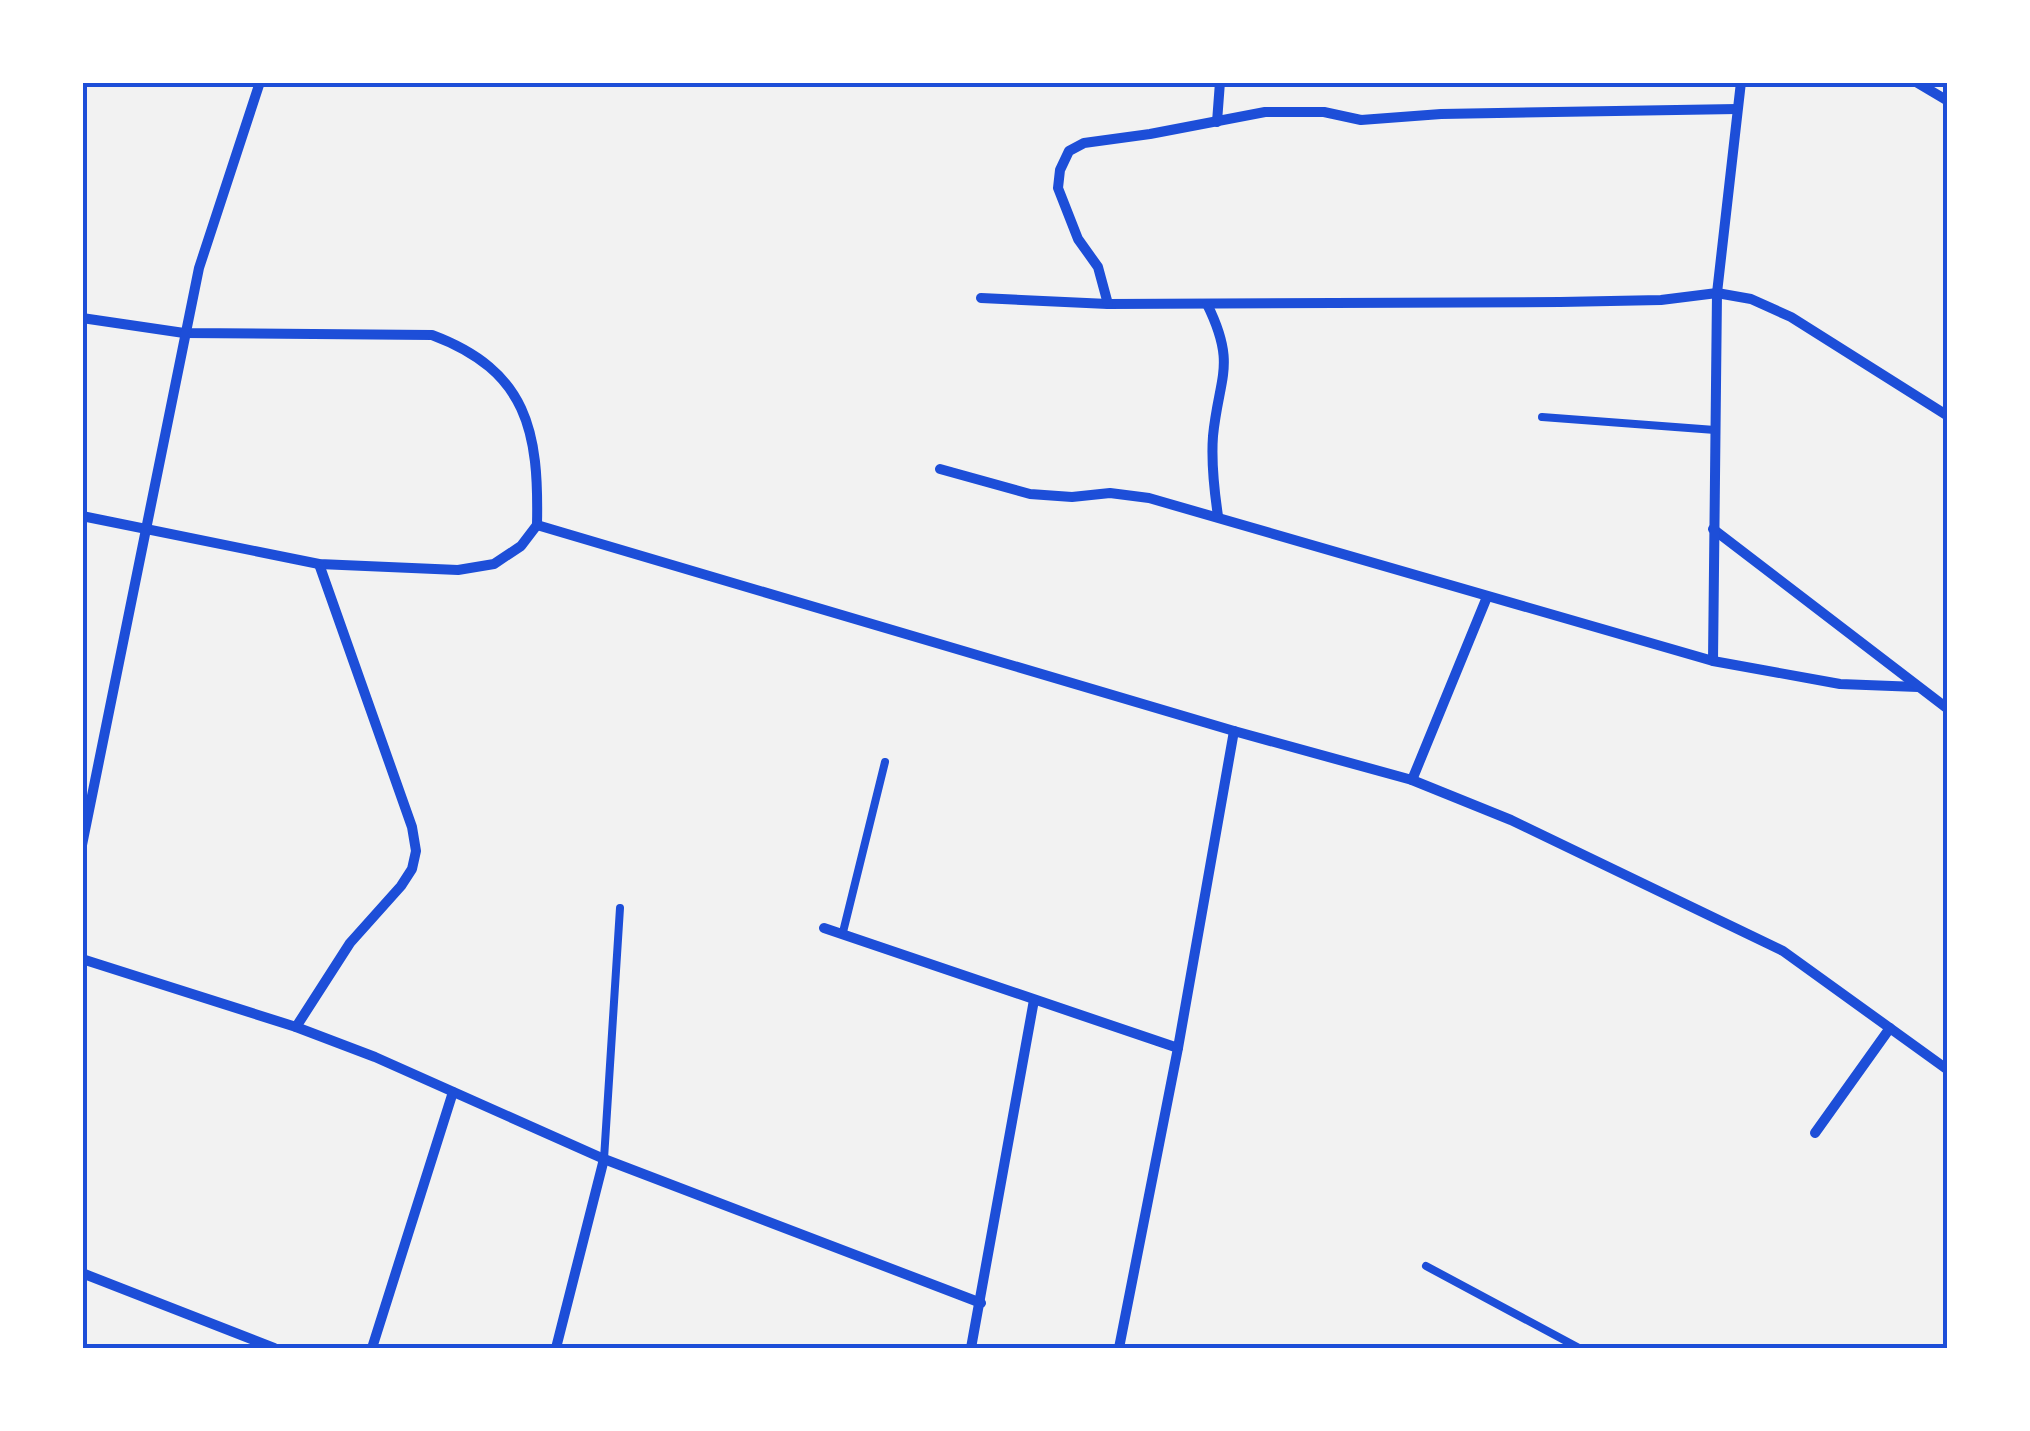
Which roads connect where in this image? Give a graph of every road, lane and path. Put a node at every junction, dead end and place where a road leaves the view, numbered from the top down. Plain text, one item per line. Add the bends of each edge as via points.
1 (260, 82) edge
2 (1220, 82) edge
3 (1741, 82) edge
4 (1916, 82) edge
5 (1948, 100) edge
6 (1737, 109) junction
7 (1217, 122) junction
8 (1717, 294) junction
9 (981, 298) dead end
10 (1108, 304) junction
11 (1207, 304) junction
12 (82, 318) edge
13 (184, 333) junction
14 (1948, 416) edge
15 (1542, 417) dead end
16 (1715, 430) junction
17 (940, 469) dead end
18 (82, 516) edge
19 (1218, 516) junction
20 (537, 526) junction
21 (146, 529) junction
22 (1713, 529) junction
23 (319, 564) junction
24 (1487, 597) junction
25 (1714, 662) junction
26 (1918, 686) junction
27 (1948, 709) edge
28 (1234, 732) junction
29 (885, 762) dead end
30 (82, 766) edge
31 (98, 770) junction
32 (1412, 780) junction
33 (82, 845) edge
34 (620, 908) dead end
35 (824, 928) dead end
36 (843, 932) junction
37 (82, 960) edge
38 (1034, 1000) junction
39 (296, 1027) junction
40 (1890, 1028) junction
41 (1178, 1048) junction
42 (1948, 1070) edge
43 (453, 1092) junction
44 (1815, 1133) dead end
45 (604, 1159) junction
46 (1426, 1266) dead end
47 (82, 1273) edge
48 (981, 1303) junction
49 (274, 1348) edge
50 (372, 1348) edge
51 (556, 1348) edge
52 (971, 1348) edge
53 (1119, 1348) edge
54 (1579, 1348) edge

1 - 13 street
2 - 7 street
3 - 6 street
4 - 5 street
6 - 7 street via 1361,120 1265,112
6 - 8 street
7 - 10 street via 1084,142 1069,152 1058,188 1078,239 1098,267
8 - 11 street via 1594,302
8 - 14 street via 1751,299 1790,318
8 - 16 street
9 - 10 street
10 - 11 street
11 - 19 street via 1224,347 1212,472
12 - 13 street
13 - 20 street via 432,334 456,344 479,357 521,401 538,476
13 - 21 street
15 - 16 lane
16 - 22 street
17 - 19 street via 1030,494 1110,493
18 - 21 street
19 - 24 street
20 - 23 street via 494,564 458,570
20 - 28 street
21 - 23 street
21 - 31 street
22 - 25 street
22 - 26 street
23 - 39 street via 416,851 401,886 350,943
24 - 25 street
24 - 32 street
25 - 26 street via 1840,684
26 - 27 street
28 - 32 street
28 - 41 street
29 - 36 lane
30 - 31 street
31 - 33 street
32 - 40 street via 1734,925 1783,951
34 - 45 lane
35 - 36 street
36 - 38 street
37 - 39 street
38 - 41 street
38 - 48 street
39 - 43 street
40 - 42 street
40 - 44 street
41 - 53 street
43 - 45 street
43 - 50 street
45 - 48 street
45 - 51 street
46 - 54 lane
47 - 49 street
48 - 52 street

